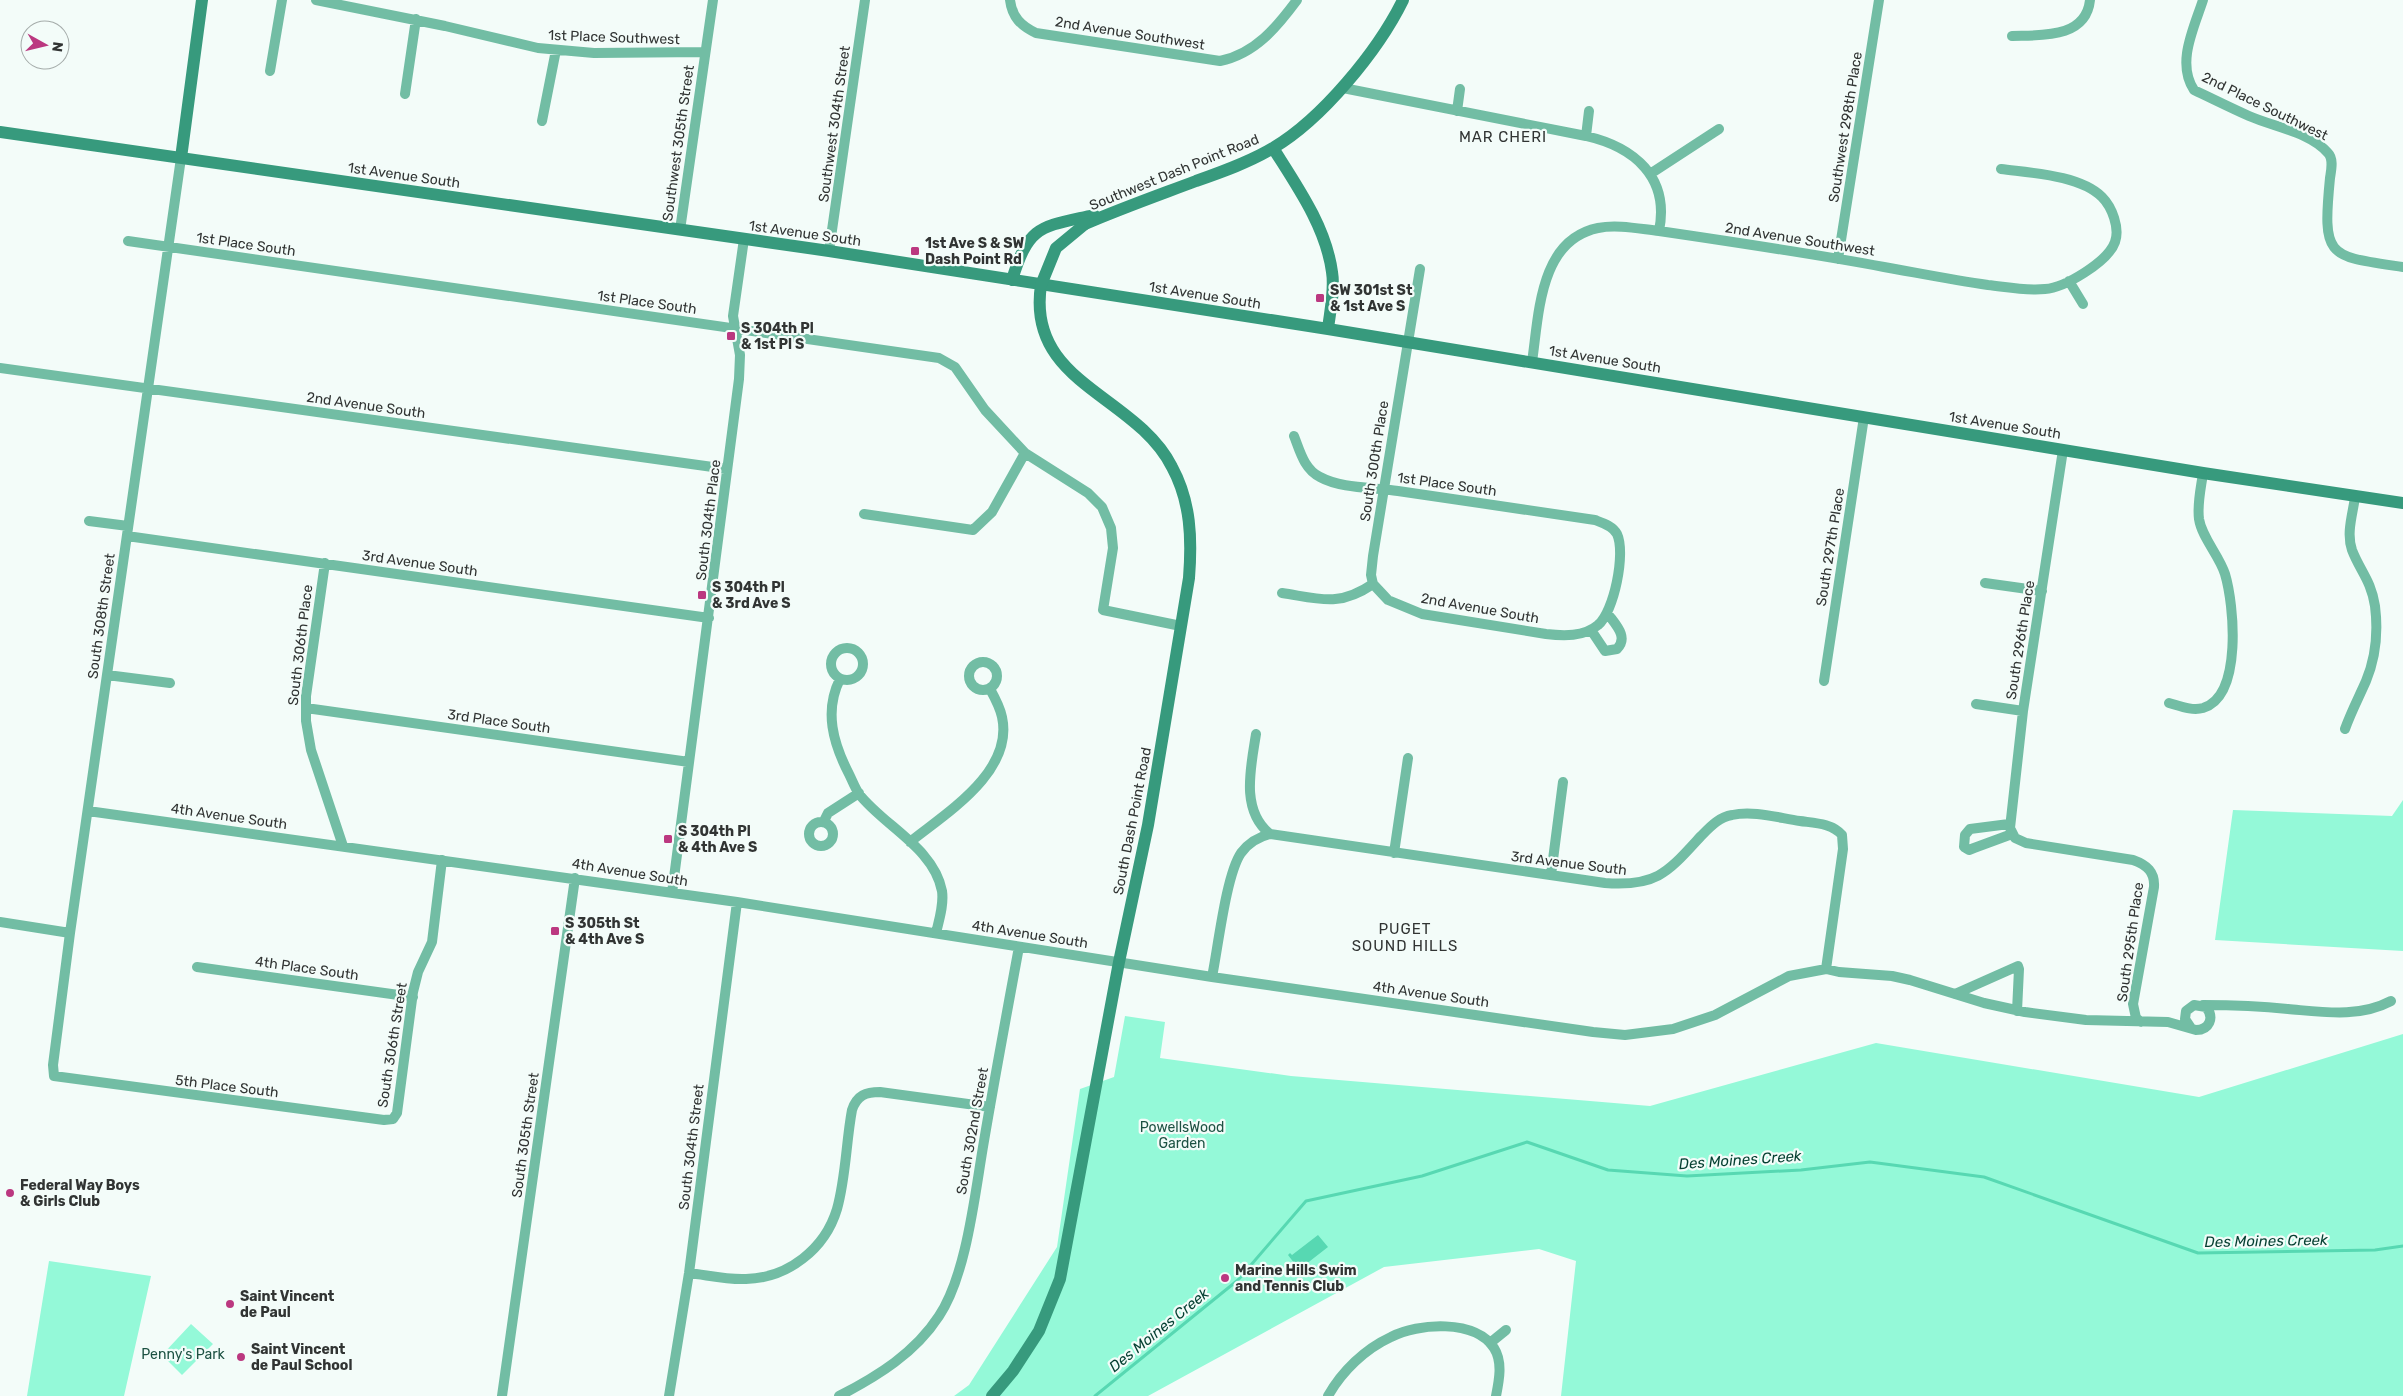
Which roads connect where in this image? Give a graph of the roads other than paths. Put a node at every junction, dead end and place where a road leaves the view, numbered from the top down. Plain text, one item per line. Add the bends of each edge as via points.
1 (202, 0) edge
2 (282, 0) edge
3 (316, 0) edge
4 (712, 0) edge
5 (866, 0) edge
6 (1010, 0) edge
7 (1297, 0) edge
8 (1402, 0) edge
9 (1879, 0) edge
10 (2090, 0) edge
11 (2203, 0) edge
12 (416, 20) junction
13 (2012, 36) dead end
14 (556, 50) junction
15 (705, 52) junction
16 (270, 71) dead end
17 (1343, 88) junction
18 (1460, 89) dead end
19 (405, 94) dead end
20 (1457, 111) junction
21 (1589, 112) dead end
22 (542, 121) dead end
23 (1719, 129) dead end
24 (0, 132) edge
25 (1586, 136) junction
26 (1274, 148) junction
27 (181, 158) junction
28 (2001, 169) dead end
29 (1650, 174) junction
30 (1117, 210) junction
31 (680, 230) junction
32 (1659, 230) junction
33 (744, 239) junction
34 (128, 241) dead end
35 (169, 247) junction
36 (829, 251) junction
37 (1838, 259) junction
38 (2403, 267) edge
39 (1420, 269) dead end
40 (1012, 280) junction
41 (2069, 281) junction
42 (1041, 285) joint
43 (2083, 304) dead end
44 (734, 328) junction
45 (1328, 329) junction
46 (1408, 342) junction
47 (1532, 362) junction
48 (0, 368) edge
49 (148, 390) junction
50 (1864, 417) junction
51 (1294, 436) dead end
52 (2062, 450) junction
53 (1025, 453) junction
54 (728, 469) junction
55 (2203, 473) junction
56 (1384, 489) junction
57 (2355, 497) junction
58 (2403, 503) edge
59 (864, 514) dead end
60 (89, 521) dead end
61 (128, 531) junction
62 (325, 563) junction
63 (1374, 584) junction
64 (1986, 584) dead end
65 (2042, 591) junction
66 (1282, 593) dead end
67 (1608, 614) junction
68 (709, 618) junction
69 (1181, 626) junction
70 (1594, 628) junction
71 (107, 675) junction
72 (840, 679) dead end
73 (1824, 681) dead end
74 (170, 683) dead end
75 (990, 689) dead end
76 (2169, 703) dead end
77 (1976, 704) dead end
78 (306, 708) junction
79 (2023, 711) junction
80 (2345, 729) dead end
81 (1256, 734) dead end
82 (1408, 758) dead end
83 (689, 762) junction
84 (1563, 782) dead end
85 (859, 793) junction
86 (88, 811) junction
87 (824, 822) dead end
88 (1270, 834) junction
89 (910, 842) junction
90 (343, 846) junction
91 (1394, 853) junction
92 (442, 860) junction
93 (2146, 866) joint
94 (1551, 875) junction
95 (576, 878) junction
96 (672, 893) junction
97 (737, 902) junction
98 (0, 922) edge
99 (936, 932) junction
100 (70, 933) junction
101 (1019, 947) junction
102 (1119, 962) junction
103 (197, 967) dead end
104 (1826, 969) junction
105 (1212, 977) junction
106 (1956, 994) junction
107 (413, 997) junction
108 (2391, 1001) dead end
109 (2202, 1005) junction
110 (2233, 1005) junction
111 (2017, 1011) junction
112 (2186, 1011) junction
113 (2210, 1020) junction
114 (2141, 1022) junction
115 (2168, 1022) junction
116 (2191, 1028) junction
117 (56, 1078) joint
118 (990, 1106) junction
119 (394, 1118) joint
120 (689, 1273) junction
121 (1506, 1330) dead end
122 (1490, 1343) junction
123 (502, 1396) edge
124 (669, 1396) edge
125 (840, 1396) edge
126 (992, 1396) edge
127 (1328, 1396) edge
128 (1496, 1396) edge

1 - 27 main road
2 - 16 street
3 - 12 street, 1st Place Southwest
4 - 15 street, Southwest 305th Street
5 - 36 street, Southwest 304th Street
6 - 7 street, 2nd Avenue Southwest via 1016,19 1036,33 1220,61 1234,58 1254,46 1276,27
8 - 17 main road, Southwest Dash Point Road via 1380,39
9 - 37 street, Southwest 298th Place
10 - 13 street via 2081,18 2070,29 2057,35
11 - 38 street, 2nd Place Southwest via 2186,58 2186,70 2194,90 2250,117 2307,138 2330,155 2328,233 2331,246 2349,259
12 - 14 street, 1st Place Southwest
12 - 19 street
14 - 15 street, 1st Place Southwest via 629,54
14 - 22 street
15 - 31 street, Southwest 305th Street
17 - 20 street
17 - 26 main road, Southwest Dash Point Road
18 - 20 street
20 - 25 street
21 - 25 street
23 - 29 street
24 - 27 main road, 1st Avenue South
25 - 29 street via 1620,147
26 - 30 main road, Southwest Dash Point Road via 1224,171
26 - 45 main road via 1302,193 1322,237 1332,272
27 - 31 main road, 1st Avenue South
27 - 35 street, South 308th Street
28 - 41 street, 2nd Avenue Southwest via 2062,178 2092,190 2109,206 2116,238 2113,245 2104,256
29 - 32 street via 1662,205
30 - 40 main road via 1035,232 1020,255
30 - 42 main road, Southwest Dash Point Road, bridge via 1086,224 1056,248
31 - 33 main road, 1st Avenue South
32 - 37 street, 2nd Avenue Southwest
32 - 47 street, 2nd Avenue Southwest via 1603,227 1584,233 1567,244 1545,283
33 - 36 main road, 1st Avenue South
33 - 44 street, South 304th Place
34 - 35 street, 1st Place South
35 - 44 street, 1st Place South
35 - 49 street, South 308th Street
36 - 40 main road, 1st Avenue South
37 - 41 street, 2nd Avenue Southwest via 2026,290 2055,288
39 - 46 street, South 300th Place
40 - 45 main road, 1st Avenue South
41 - 43 street
42 - 69 main road, South Dash Point Road via 1040,318 1049,346 1075,377 1143,428 1172,466 1189,514 1192,546
44 - 53 street, 1st Place South via 939,358 955,366 985,410
44 - 54 street, South 304th Place via 740,371
45 - 46 main road, 1st Avenue South
46 - 47 main road, 1st Avenue South
46 - 56 street, South 300th Place
47 - 50 main road, 1st Avenue South
48 - 49 street, 2nd Avenue South
49 - 54 street, 2nd Avenue South
49 - 61 street, South 308th Street
50 - 52 main road, 1st Avenue South
50 - 73 street, South 297th Place
51 - 56 street, 1st Place South via 1307,466 1320,477 1338,483
52 - 55 main road, 1st Avenue South
52 - 65 street, South 296th Place
53 - 59 street via 992,512 973,530
53 - 69 street, 1st Place South via 1088,493 1102,507 1113,548 1103,610
54 - 68 street, South 304th Place
55 - 57 main road, 1st Avenue South
55 - 76 street via 2199,517 2201,527 2219,558 2228,588 2232,616 2231,663 2224,689 2210,705 2195,709
56 - 63 street, South 300th Place via 1372,568
56 - 67 street, 1st Place South via 1595,520 1608,525 1620,542 1613,601
57 - 58 main road, 1st Avenue South
57 - 80 street via 2351,544 2372,593 2376,634 2367,678
60 - 61 street, 3rd Avenue South
61 - 62 street, 3rd Avenue South
61 - 71 street, South 308th Street
62 - 68 street, 3rd Avenue South
62 - 78 street, South 306th Place
63 - 66 street via 1357,595 1340,599
63 - 70 street, 2nd Avenue South via 1388,600 1422,614 1555,635 1574,635
64 - 65 street
65 - 79 street, South 296th Place
67 - 70 street
67 - 70 street via 1622,634 1622,642 1617,649 1605,651
68 - 83 street, South 304th Place
69 - 102 main road, South Dash Point Road via 1148,825
71 - 74 street
71 - 86 street, South 308th Street
72 - 85 street via 834,694 832,732 838,752
75 - 89 street via 1000,708 1003,726 995,761 979,784
77 - 79 street
78 - 83 street, 3rd Place South
78 - 90 street, South 306th Place via 311,750
79 - 93 street, South 296th Place via 2011,829 2026,844 2117,857
81 - 88 street via 1250,780 1252,805 1256,819
82 - 91 street
83 - 96 street, South 304th Place
84 - 94 street
85 - 87 street via 828,813
85 - 89 street
86 - 90 street, 4th Avenue South
86 - 100 street, South 308th Street
88 - 91 street, 3rd Avenue South
88 - 105 street via 1254,840 1236,864
89 - 99 street via 931,867 942,892
90 - 92 street, 4th Avenue South
91 - 94 street, 3rd Avenue South
92 - 95 street, 4th Avenue South
92 - 107 street, South 306th Street via 432,942 418,972
93 - 114 street, South 295th Place via 2154,876 2154,882 2134,994 2136,1018
94 - 104 street, 3rd Avenue South via 1610,884 1646,882 1667,871 1712,825 1731,815 1752,814 1829,826 1839,832 1844,844
95 - 96 street, 4th Avenue South
95 - 123 street, South 305th Street
96 - 97 street, 4th Avenue South
97 - 99 street, 4th Avenue South
97 - 120 street, South 304th Street
98 - 100 street
99 - 101 street, 4th Avenue South
100 - 117 street, South 308th Street via 53,1069
101 - 102 street, 4th Avenue South
101 - 118 street, South 302nd Street
102 - 105 street, 4th Avenue South
102 - 126 main road, South Dash Point Road via 1060,1279 1039,1331 1013,1372
103 - 107 street, 4th Place South
104 - 105 street, 4th Avenue South via 1781,979 1715,1015 1693,1023 1657,1032 1625,1035
104 - 106 street, 4th Avenue South via 1892,976
106 - 111 street, 4th Avenue South
106 - 111 street via 2018,966
107 - 119 street, South 306th Street
108 - 110 street via 2376,1009 2345,1012
109 - 110 street
109 - 112 street via 2194,1004
109 - 113 street via 2210,1012
110 - 113 street via 2224,1007
111 - 114 street, 4th Avenue South via 2086,1020
112 - 115 street via 2180,1018
112 - 116 street via 2185,1019
113 - 116 street via 2205,1028
114 - 115 street, 4th Avenue South
115 - 116 street, 4th Avenue South
117 - 119 street, 5th Place South via 384,1120
118 - 120 street via 891,1093 859,1097 852,1110 837,1208 814,1250 770,1276 737,1279
118 - 125 street, South 302nd Street via 961,1264 949,1299 940,1316 907,1353
120 - 124 street, South 304th Street
121 - 122 street
122 - 127 street via 1475,1333 1445,1326 1406,1330 1358,1359 1344,1372
122 - 128 street via 1499,1366

